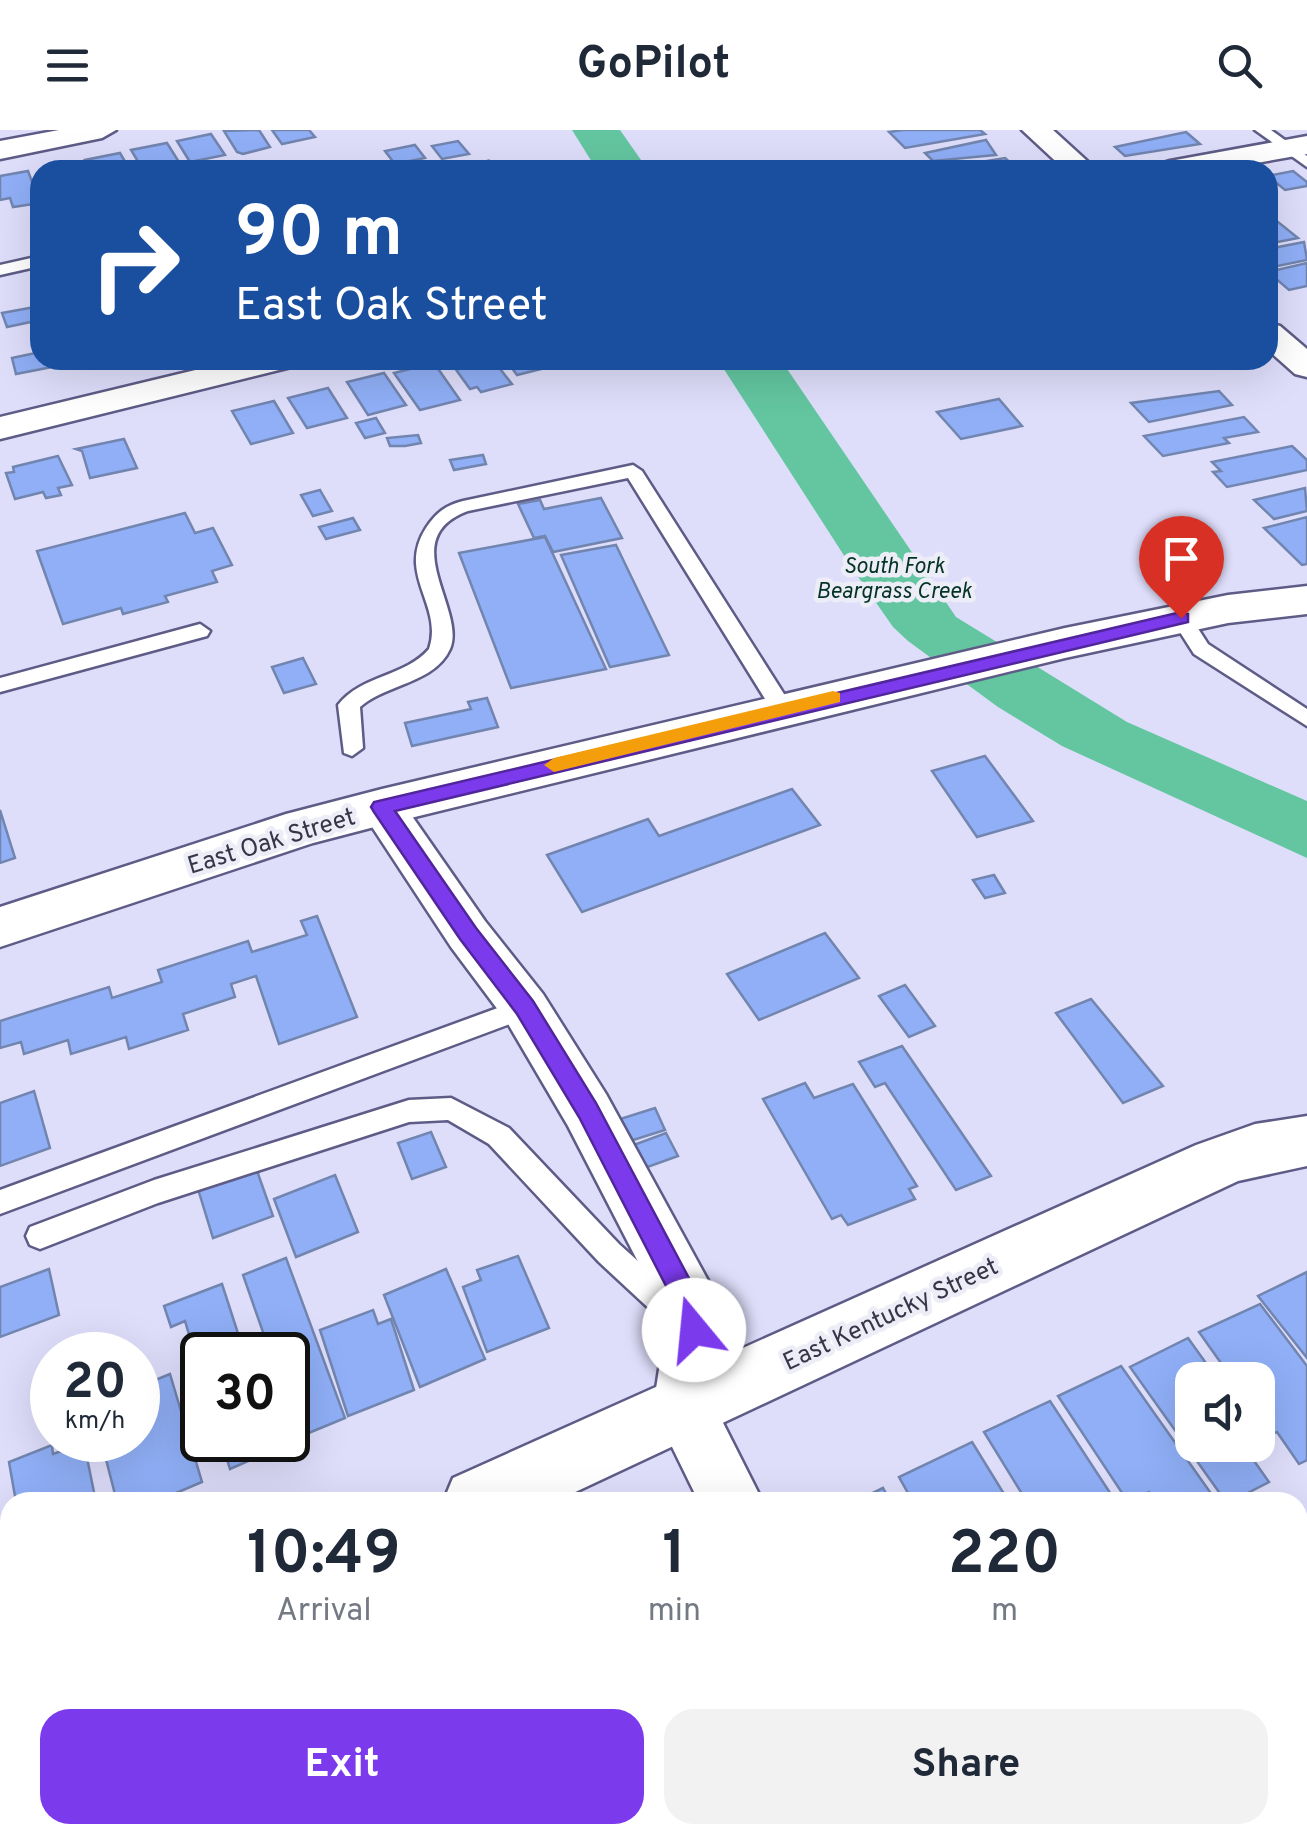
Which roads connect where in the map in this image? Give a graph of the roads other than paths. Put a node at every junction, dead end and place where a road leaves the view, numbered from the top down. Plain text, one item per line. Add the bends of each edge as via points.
1 (102, 130) edge
2 (1036, 130) edge
3 (1262, 130) edge
4 (0, 150) edge
5 (1300, 152) edge
6 (1070, 160) edge
7 (1242, 160) edge
8 (30, 264) edge
9 (0, 270) edge
10 (1278, 342) edge
11 (1307, 367) edge
12 (237, 370) edge
13 (0, 428) edge
14 (1307, 600) edge
15 (1181, 618) junction
16 (200, 632) dead end
17 (0, 685) edge
18 (1307, 694) edge
19 (1275, 697) junction
20 (783, 710) junction
21 (1307, 719) edge
22 (352, 748) dead end
23 (382, 807) junction
24 (0, 927) edge
25 (525, 1008) junction
26 (1307, 1140) edge
27 (0, 1202) edge
28 (40, 1236) dead end
29 (694, 1330) junction
30 (683, 1408) junction
31 (500, 1492) edge
32 (727, 1492) edge

1 - 4 street
2 - 6 street
3 - 5 lane
5 - 7 street
8 - 9 lane
10 - 11 street
12 - 13 street
14 - 15 main road, East Oak Street
15 - 19 lane via 1201,649
15 - 20 main road, East Oak Street
16 - 17 lane
18 - 19 lane
19 - 21 lane
20 - 22 lane via 634,471 454,510 424,554 440,621 437,656 364,690 349,705
20 - 23 main road, East Oak Street
23 - 24 main road, East Oak Street
23 - 25 street
25 - 27 lane
25 - 29 street via 644,1216 696,1316
26 - 30 main road, East Kentucky Street via 1218,1163
28 - 29 lane via 154,1192 408,1112 451,1109 499,1136
29 - 30 street
30 - 31 main road, East Kentucky Street
30 - 32 street

